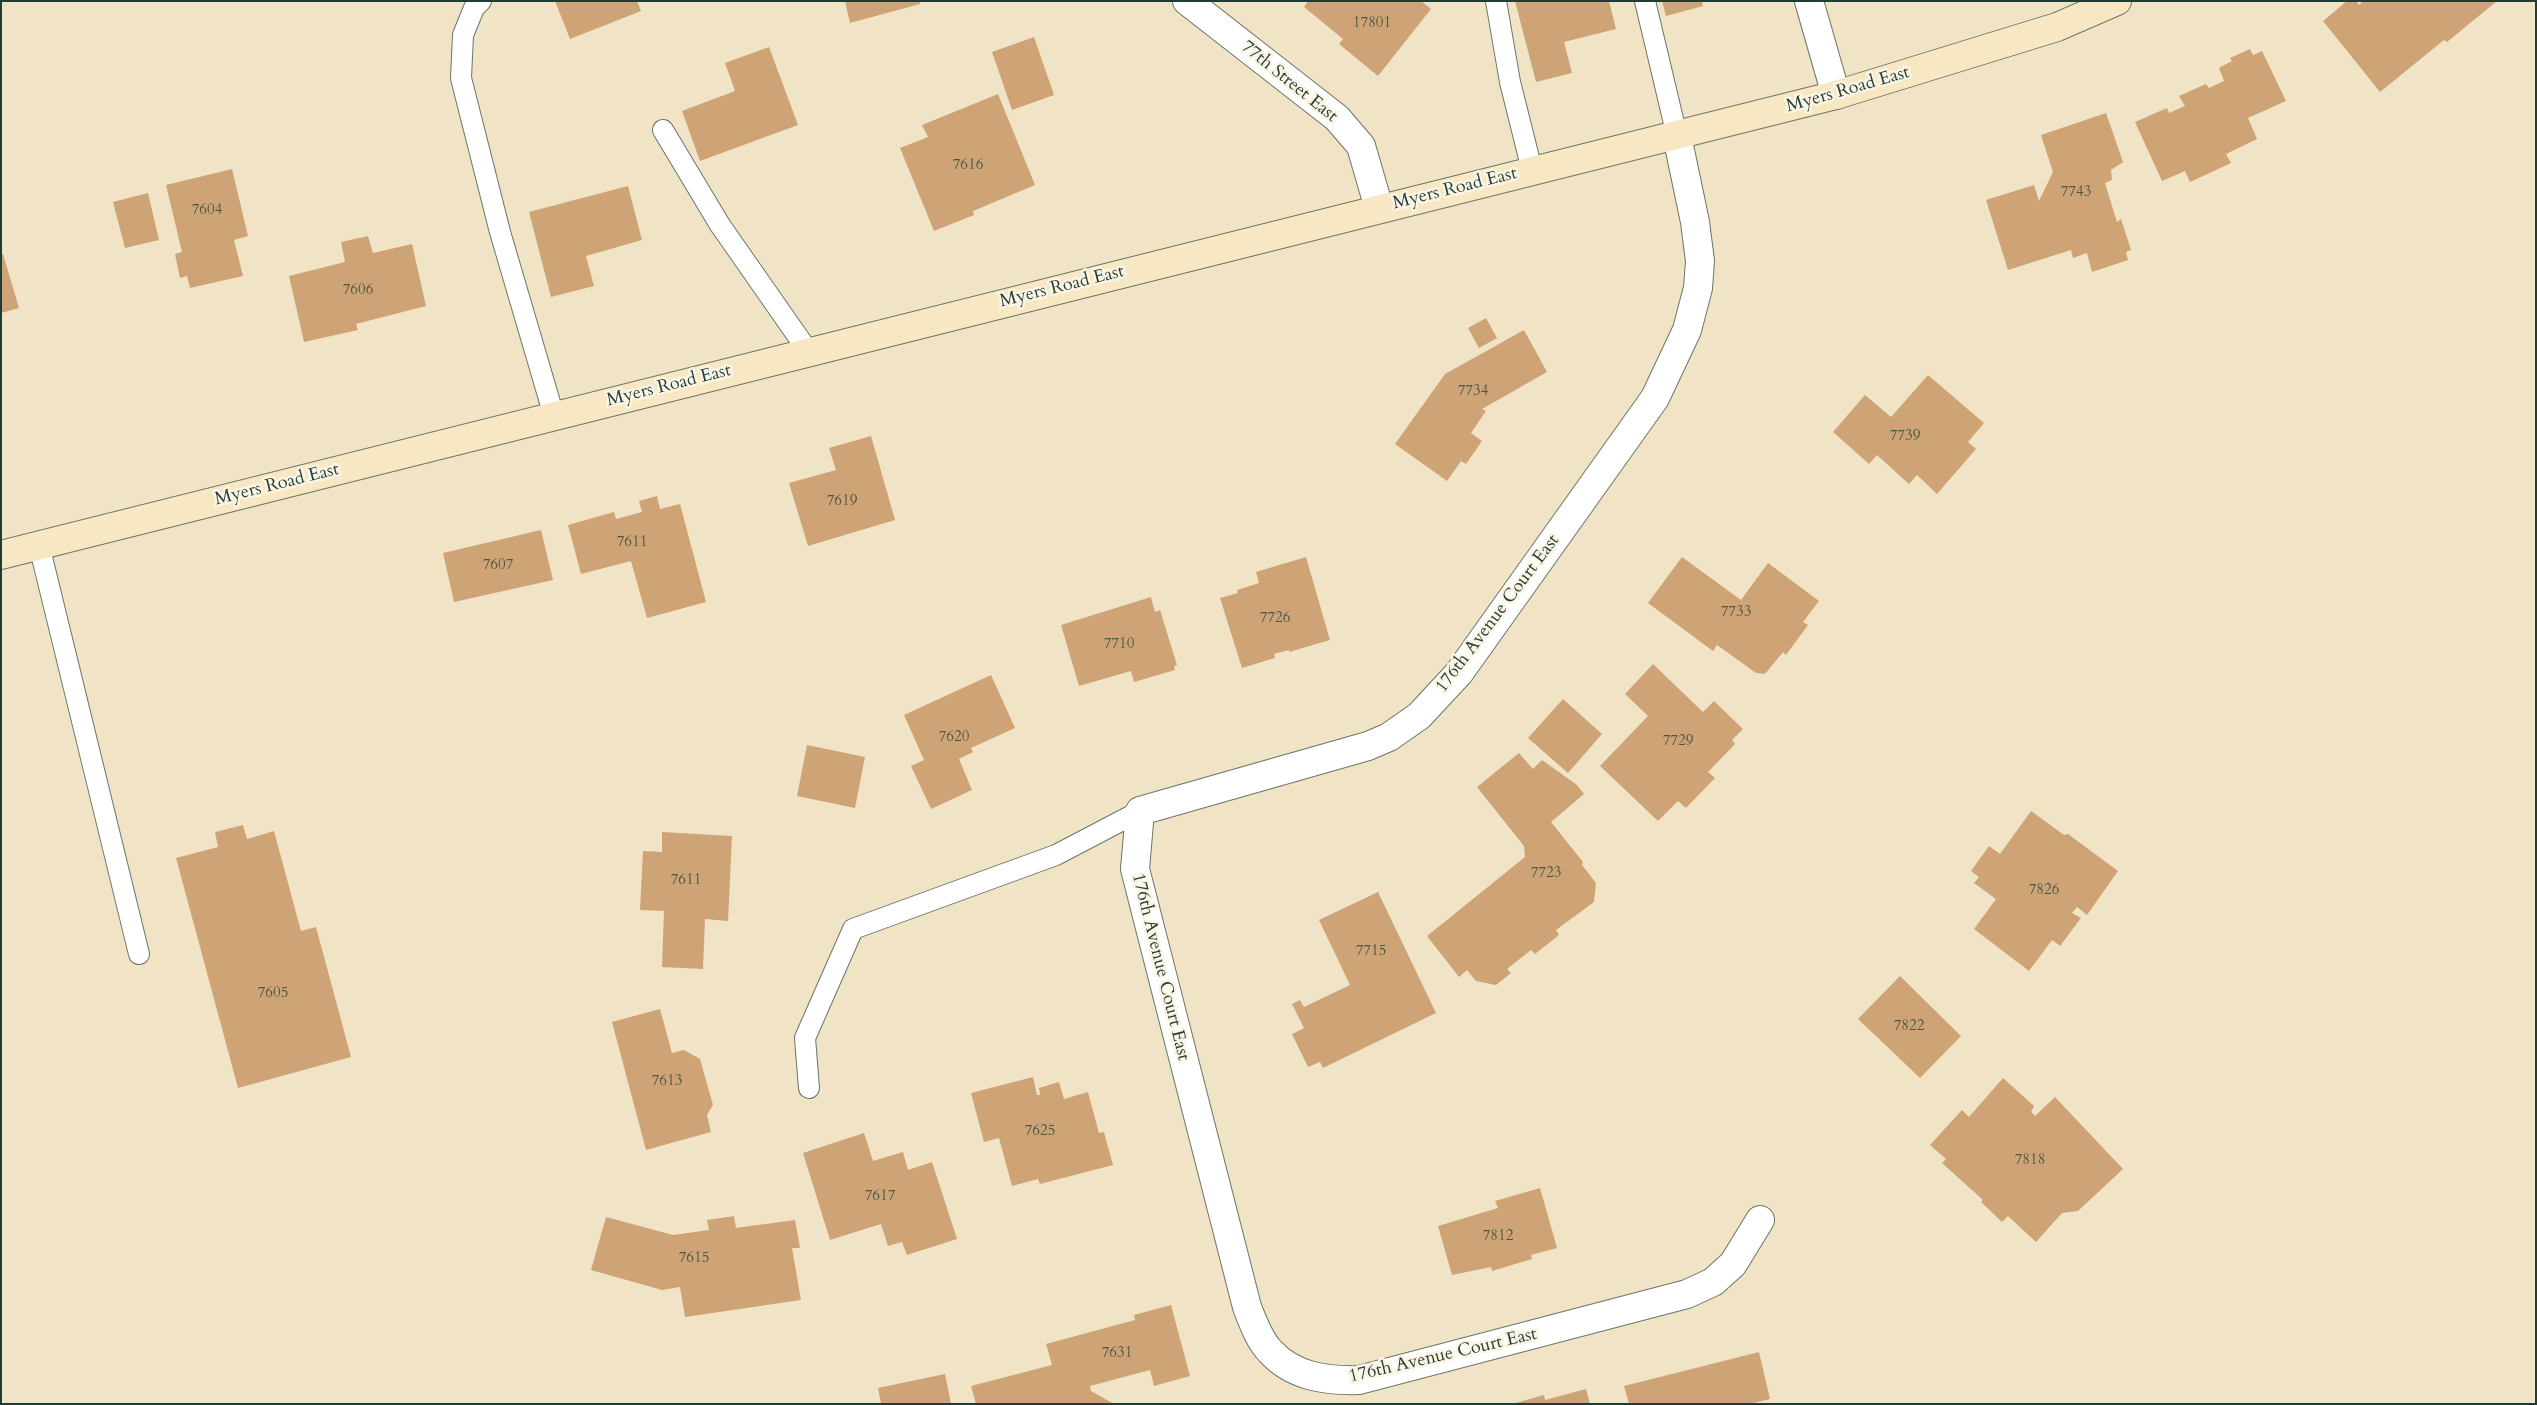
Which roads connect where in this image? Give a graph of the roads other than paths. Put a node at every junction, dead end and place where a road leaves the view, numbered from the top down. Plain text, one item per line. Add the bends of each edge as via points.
1 (482, 1) edge
2 (1187, 1) edge
3 (1496, 1) edge
4 (1645, 1) edge
5 (1809, 1) edge
6 (2117, 1) edge
7 (1836, 95) junction
8 (663, 130) dead end
9 (1677, 136) junction
10 (1532, 170) junction
11 (1379, 208) junction
12 (808, 351) junction
13 (554, 416) junction
14 (39, 545) junction
15 (1, 555) edge
16 (1140, 811) junction
17 (139, 954) dead end
18 (809, 1088) dead end
19 (1760, 1220) dead end

1 - 13 lane via 474,8 464,35 461,78 500,232
2 - 11 street, 77th Street East via 1337,118 1360,146
3 - 10 lane via 1510,82
4 - 9 lane
5 - 7 street
6 - 7 street, Myers Road East via 2057,27
7 - 9 street, Myers Road East
8 - 12 lane via 720,225
9 - 10 street, Myers Road East
9 - 16 street, 176th Avenue Court East via 1700,261 1698,288 1687,330 1654,398 1459,673 1419,716 1389,737 1368,746
10 - 11 street, Myers Road East
11 - 12 street, Myers Road East
12 - 13 street, Myers Road East
13 - 14 street, Myers Road East
14 - 15 street, Myers Road East
14 - 17 lane
16 - 18 lane via 1056,856 853,929 805,1038
16 - 19 street, 176th Avenue Court East via 1135,868 1139,891 1246,1307 1270,1351 1291,1368 1313,1377 1359,1380 1687,1294 1713,1282 1733,1264

